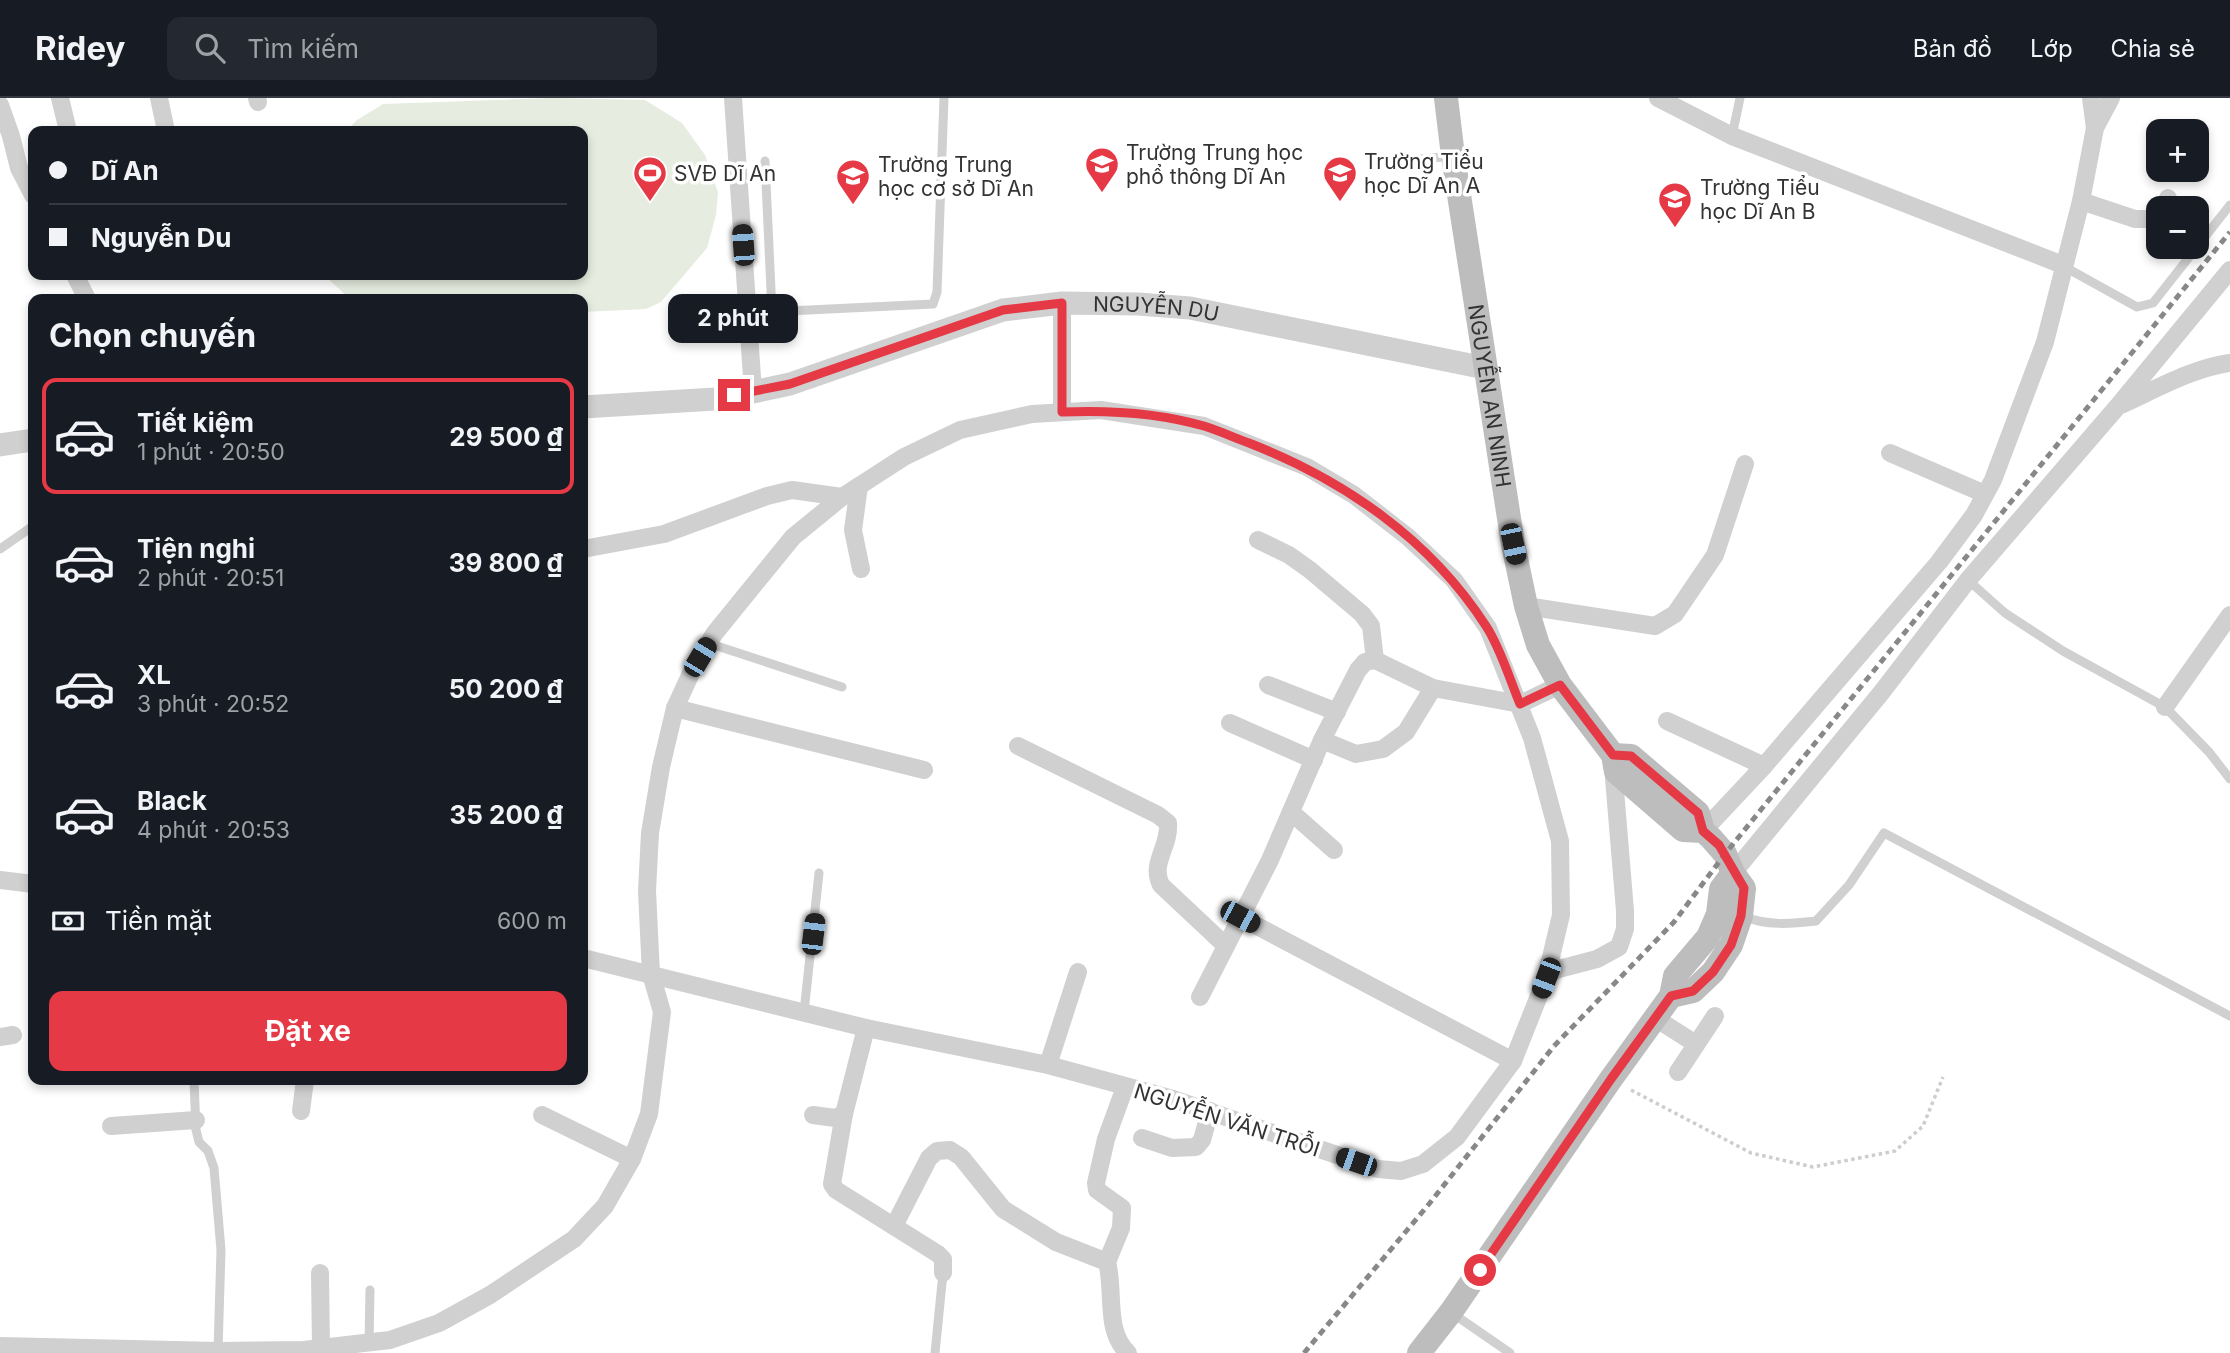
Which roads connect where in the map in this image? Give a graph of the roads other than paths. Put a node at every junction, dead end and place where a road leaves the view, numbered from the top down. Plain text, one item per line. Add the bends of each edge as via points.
1 (60, 98) edge
2 (159, 98) edge
3 (733, 98) edge
4 (944, 98) edge
5 (1446, 98) edge
6 (1658, 98) edge
7 (1740, 98) edge
8 (2091, 98) edge
9 (2111, 98) edge
10 (0, 105) edge
11 (67, 126) edge
12 (165, 126) edge
13 (2095, 128) junction
14 (1732, 136) junction
15 (6, 140) edge
16 (1453, 156) junction
17 (1413, 160) dead end
18 (765, 162) dead end
19 (26, 165) edge
20 (2081, 201) junction
21 (2230, 205) edge
22 (2146, 219) edge
23 (2063, 265) junction
24 (2230, 271) edge
25 (1062, 303) junction
26 (772, 312) junction
27 (748, 313) junction
28 (2230, 363) edge
29 (1485, 368) junction
30 (753, 392) junction
31 (2118, 406) junction
32 (588, 407) edge
33 (1062, 412) junction
34 (28, 441) edge
35 (0, 445) edge
36 (1890, 453) dead end
37 (1745, 464) dead end
38 (859, 486) junction
39 (1985, 494) junction
40 (842, 497) junction
41 (28, 529) edge
42 (1258, 540) dead end
43 (588, 548) edge
44 (0, 549) edge
45 (861, 569) dead end
46 (1968, 580) junction
47 (1526, 606) junction
48 (2230, 615) edge
49 (708, 643) junction
50 (1375, 660) junction
51 (1268, 685) dead end
52 (1560, 685) junction
53 (842, 687) dead end
54 (1433, 688) junction
55 (1520, 704) junction
56 (2165, 707) junction
57 (675, 708) junction
58 (1337, 712) junction
59 (1667, 721) dead end
60 (1230, 723) dead end
61 (1322, 740) junction
62 (1018, 746) dead end
63 (1613, 755) junction
64 (1314, 760) junction
65 (1764, 766) junction
66 (924, 771) dead end
67 (2230, 779) edge
68 (1291, 812) junction
69 (1703, 831) junction
70 (1334, 850) dead end
71 (819, 873) dead end
72 (1733, 873) junction
73 (0, 880) edge
74 (28, 883) edge
75 (1741, 916) junction
76 (1240, 917) junction
77 (1226, 946) junction
78 (588, 959) edge
79 (1078, 972) dead end
80 (651, 974) junction
81 (1546, 978) junction
82 (1671, 996) junction
83 (1200, 997) dead end
84 (804, 1013) junction
85 (1715, 1016) dead end
86 (2230, 1016) edge
87 (1656, 1018) junction
88 (866, 1028) junction
89 (1696, 1044) junction
90 (1513, 1061) junction
91 (1048, 1065) junction
92 (1678, 1072) dead end
93 (194, 1085) edge
94 (304, 1085) edge
95 (1125, 1087) junction
96 (301, 1111) dead end
97 (1210, 1111) junction
98 (844, 1114) junction
99 (542, 1115) dead end
100 (813, 1115) dead end
101 (196, 1120) junction
102 (111, 1126) dead end
103 (1142, 1138) dead end
104 (632, 1159) junction
105 (894, 1226) junction
106 (1107, 1262) junction
107 (320, 1273) dead end
108 (943, 1273) joint
109 (370, 1290) dead end
110 (1451, 1312) junction
111 (0, 1346) edge
112 (369, 1348) edge
113 (321, 1349) junction
114 (218, 1351) edge
115 (935, 1353) edge
116 (1128, 1353) edge
117 (1419, 1353) edge
118 (1510, 1353) edge

1 - 11 street
2 - 12 street
3 - 27 street
4 - 26 lane via 933,304
5 - 16 main road, NGUYỄN AN NINH
6 - 14 street
7 - 14 lane
8 - 13 street
9 - 13 street
10 - 15 street
13 - 20 street
14 - 23 street
15 - 19 street
16 - 17 lane
16 - 29 main road, NGUYỄN AN NINH
18 - 26 lane
20 - 22 street
20 - 23 street
21 - 23 lane via 2153,303 2137,307
23 - 39 street via 2045,342
24 - 31 street
25 - 29 street, NGUYỄN DU via 1190,308
25 - 30 street, NGUYỄN DU via 1003,310 790,384
25 - 33 street
26 - 27 lane
27 - 30 street
28 - 31 street
29 - 47 main road, NGUYỄN AN NINH
30 - 32 street, NGUYỄN DU via 715,399
31 - 46 street
33 - 38 street, NGUYỄN VĂN TRỖI via 960,430 904,457
33 - 55 street, NGUYỄN VĂN TRỖI via 1101,410 1204,426 1307,467 1354,495 1454,580 1488,628
34 - 35 street
36 - 39 street
37 - 47 street via 1715,555 1675,614 1656,626
38 - 40 street, NGUYỄN VĂN TRỖI
38 - 45 street via 853,530
39 - 65 street via 1939,562
40 - 43 street via 792,490 664,534
40 - 49 street, NGUYỄN VĂN TRỖI via 793,537
41 - 44 lane
42 - 50 street via 1289,555 1362,614 1371,626
46 - 56 lane via 2005,613 2063,651
46 - 72 street
47 - 52 main road, NGUYỄN AN NINH via 1538,645
48 - 56 street
49 - 53 lane
49 - 57 street, NGUYỄN VĂN TRỖI
50 - 54 street
50 - 58 street via 1358,670
51 - 58 street
52 - 55 street
52 - 63 main road, NGUYỄN AN NINH
54 - 55 street
54 - 61 street via 1406,732 1383,749 1356,754
55 - 81 street, NGUYỄN VĂN TRỖI via 1560,841 1561,915
56 - 67 lane
57 - 66 street
57 - 80 street, NGUYỄN VĂN TRỖI via 650,833
58 - 61 street
59 - 65 street
60 - 64 street
61 - 64 street
62 - 77 street via 1168,823 1169,837 1156,876
63 - 69 main road via 1631,756 1698,813
63 - 81 street via 1625,929 1619,947 1597,959 1555,970
64 - 68 street
65 - 69 street
68 - 70 street
68 - 76 street
69 - 72 main road via 1719,845
71 - 84 lane
72 - 75 main road via 1744,888
72 - 82 main road via 1721,889 1718,914 1708,937 1675,976
73 - 74 street
75 - 82 main road via 1731,945 1713,972 1693,991
75 - 86 lane via 1758,923 1816,921 1849,885 1884,833
76 - 77 street
76 - 90 street
77 - 83 street
78 - 80 street, NGUYỄN VĂN TRỖI
79 - 91 street
80 - 84 street, NGUYỄN VĂN TRỖI
80 - 104 street, NGUYỄN VĂN TRỖI via 662,1012 649,1114
81 - 90 street, NGUYỄN VĂN TRỖI
82 - 87 main road
84 - 88 street, NGUYỄN VĂN TRỖI
85 - 89 street
87 - 89 street
87 - 110 main road
88 - 91 street, NGUYỄN VĂN TRỖI
88 - 98 street
89 - 92 street
90 - 97 street, NGUYỄN VĂN TRỖI via 1457,1137 1423,1164 1401,1171 1377,1169
91 - 95 street, NGUYỄN VĂN TRỖI
93 - 101 lane
94 - 96 street
95 - 97 street, NGUYỄN VĂN TRỖI
95 - 106 street via 1096,1183 1097,1190 1122,1208 1124,1218
97 - 103 street via 1196,1147 1172,1147
98 - 100 street via 835,1118
98 - 105 street via 832,1184
99 - 104 street
101 - 102 street
101 - 114 lane via 199,1142 214,1168 221,1250
104 - 112 street, NGUYỄN VĂN TRỖI via 605,1206 574,1239 439,1323
105 - 106 street via 929,1158 937,1151 950,1150 961,1157 1003,1209 1056,1242
105 - 108 street via 943,1259
106 - 116 street via 1113,1322 1121,1347
107 - 113 street
108 - 115 lane
109 - 112 lane
110 - 117 main road
110 - 118 lane
111 - 114 street, NGUYỄN VĂN TRỖI
112 - 113 street, NGUYỄN VĂN TRỖI
113 - 114 street, NGUYỄN VĂN TRỖI

